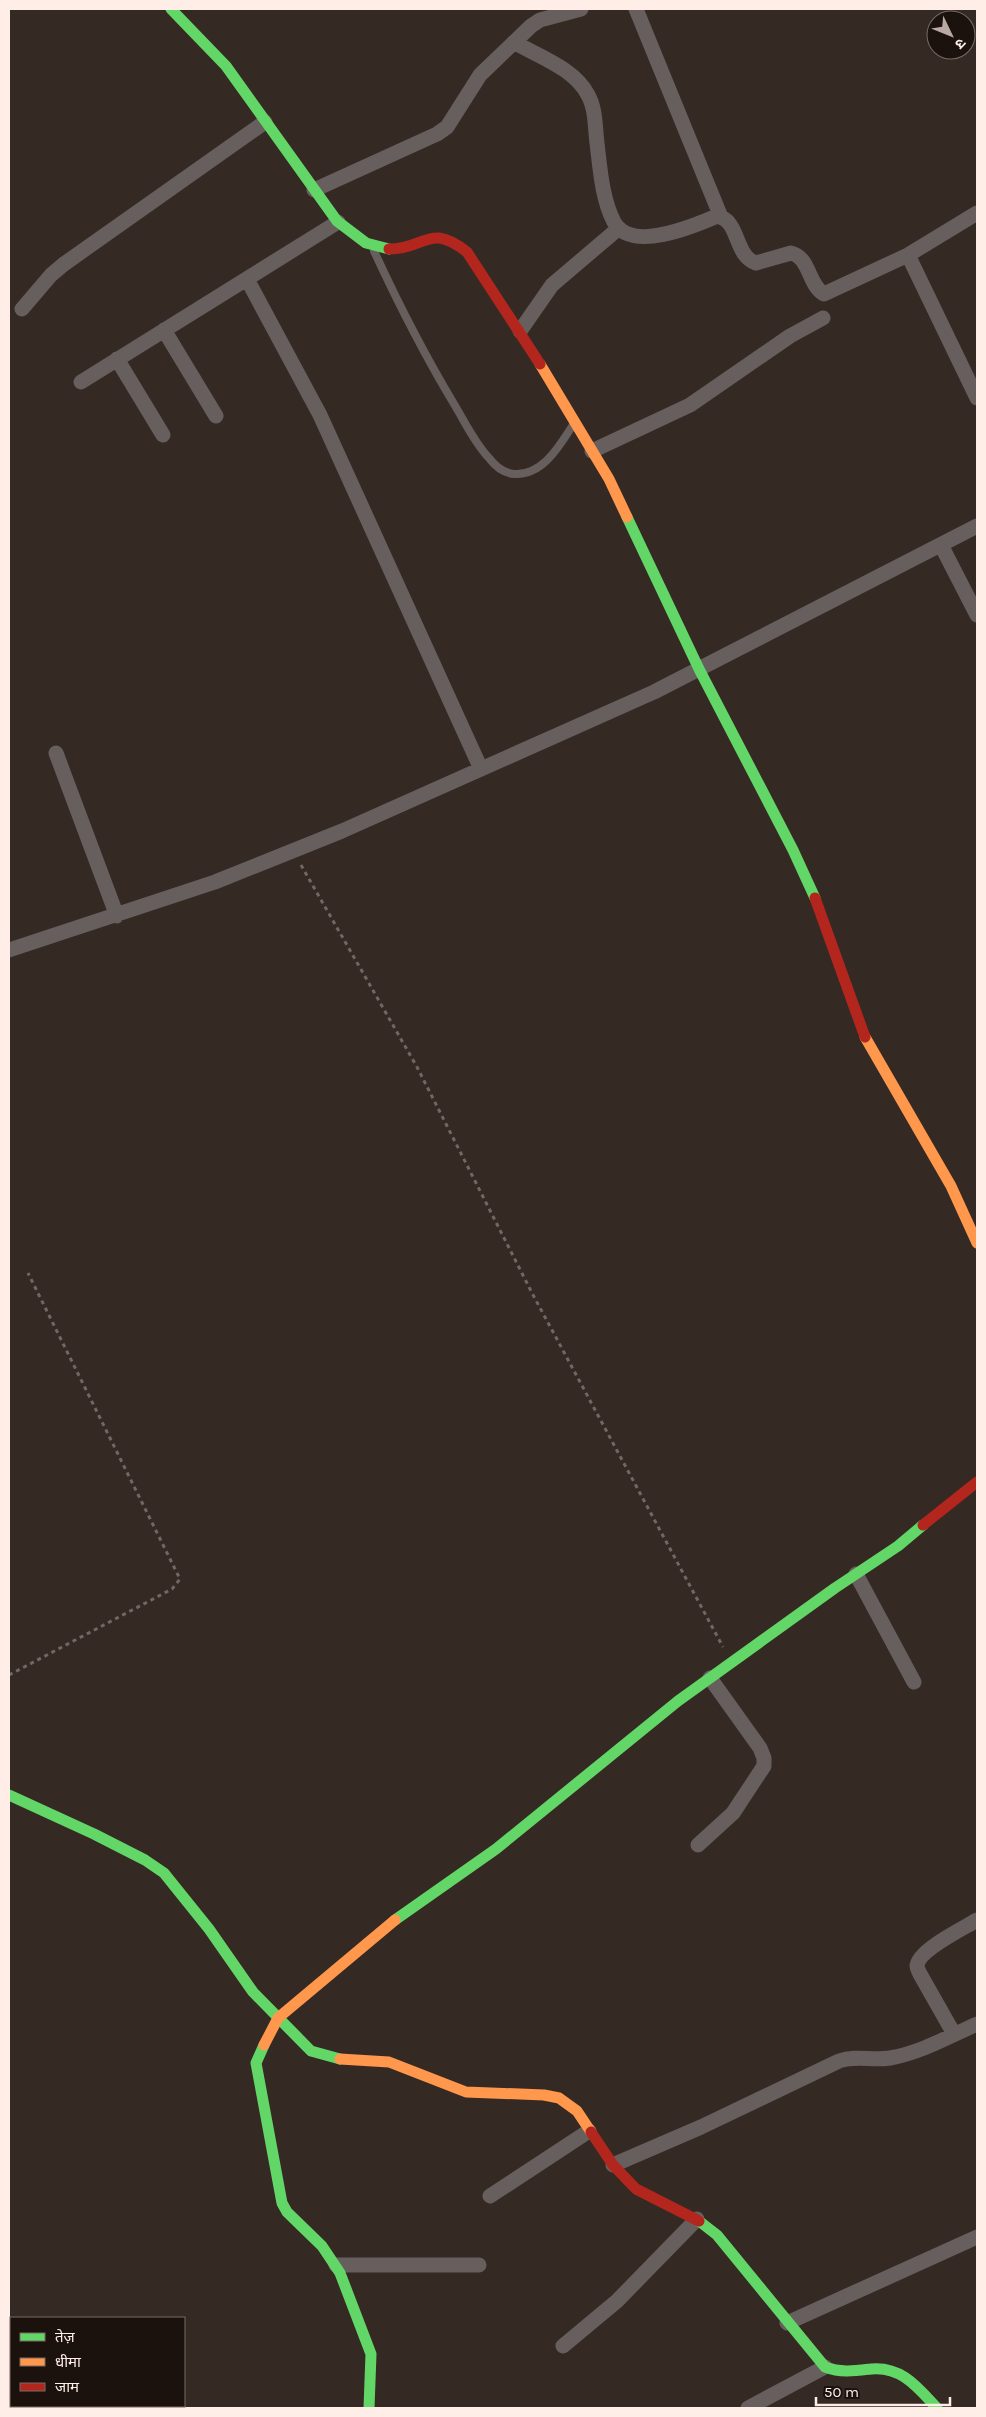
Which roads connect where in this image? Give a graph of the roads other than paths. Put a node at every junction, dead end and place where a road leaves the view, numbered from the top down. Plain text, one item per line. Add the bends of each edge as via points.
1 (171, 9) edge
2 (581, 9) edge
3 (636, 9) edge
4 (514, 42) junction
5 (265, 122) junction
6 (314, 190) junction
7 (977, 213) edge
8 (721, 217) junction
9 (338, 222) junction
10 (619, 228) junction
11 (372, 247) junction
12 (908, 255) junction
13 (247, 279) junction
14 (22, 309) dead end
15 (824, 318) dead end
16 (164, 330) junction
17 (520, 331) junction
18 (117, 359) junction
19 (81, 382) dead end
20 (977, 398) edge
21 (216, 416) dead end
22 (575, 422) junction
23 (163, 436) dead end
24 (592, 451) junction
25 (977, 526) edge
26 (941, 545) junction
27 (977, 615) edge
28 (699, 669) junction
29 (56, 753) dead end
30 (481, 768) junction
31 (117, 916) junction
32 (9, 950) edge
33 (977, 1243) edge
34 (977, 1482) edge
35 (856, 1574) junction
36 (710, 1678) junction
37 (914, 1682) dead end
38 (9, 1794) edge
39 (698, 1845) dead end
40 (977, 1920) edge
41 (278, 2018) junction
42 (977, 2024) edge
43 (954, 2034) junction
44 (589, 2131) junction
45 (613, 2166) junction
46 (490, 2196) dead end
47 (697, 2219) junction
48 (977, 2237) edge
49 (336, 2265) junction
50 (479, 2265) dead end
51 (788, 2323) junction
52 (563, 2346) dead end
53 (825, 2367) junction
54 (369, 2408) edge
55 (748, 2408) edge
56 (937, 2408) edge

1 - 5 street via 226,65
2 - 4 street via 540,20
3 - 8 street
4 - 6 street via 480,75 447,127
4 - 10 street via 571,75 588,95 593,107 602,182
5 - 6 street
5 - 14 street via 64,264
6 - 9 street
7 - 12 street
8 - 10 street via 670,234 634,235
8 - 12 street via 731,226 751,261 756,263 791,252 797,254 816,288 824,294
9 - 11 street
9 - 13 street
10 - 17 street via 552,286
11 - 17 street via 385,250 439,237 457,243 467,252
11 - 22 lane via 432,367 477,444 500,469 523,474 540,466
12 - 20 street
13 - 16 street
13 - 30 street via 320,415
15 - 24 street via 790,336 690,405
16 - 18 street
16 - 21 street
17 - 22 street
18 - 19 street
18 - 23 street
22 - 24 street
24 - 28 street via 632,526
25 - 26 street
26 - 27 street
26 - 28 street
28 - 30 street
28 - 33 street via 794,850 823,916 864,1035 951,1186
29 - 31 street
30 - 31 street via 292,851
31 - 32 street
34 - 35 street via 898,1546
35 - 36 street
35 - 37 street
36 - 39 street via 760,1748 764,1766 733,1813
36 - 41 street via 496,1848 387,1926
38 - 41 street via 94,1834 164,1873 209,1928 253,1992
40 - 43 street via 928,1951 917,1966
41 - 44 street via 311,2051 323,2056 389,2062 466,2092 559,2098 576,2112
41 - 49 street via 256,2063 282,2203
42 - 43 street
43 - 45 street via 891,2058 852,2057 839,2061
44 - 45 street
44 - 46 street
45 - 47 street via 645,2195
47 - 51 street via 717,2235
47 - 52 street via 618,2301
48 - 51 street
49 - 50 street
49 - 54 street via 371,2354
51 - 53 street
53 - 55 street
53 - 56 street via 836,2373 885,2368 898,2372

